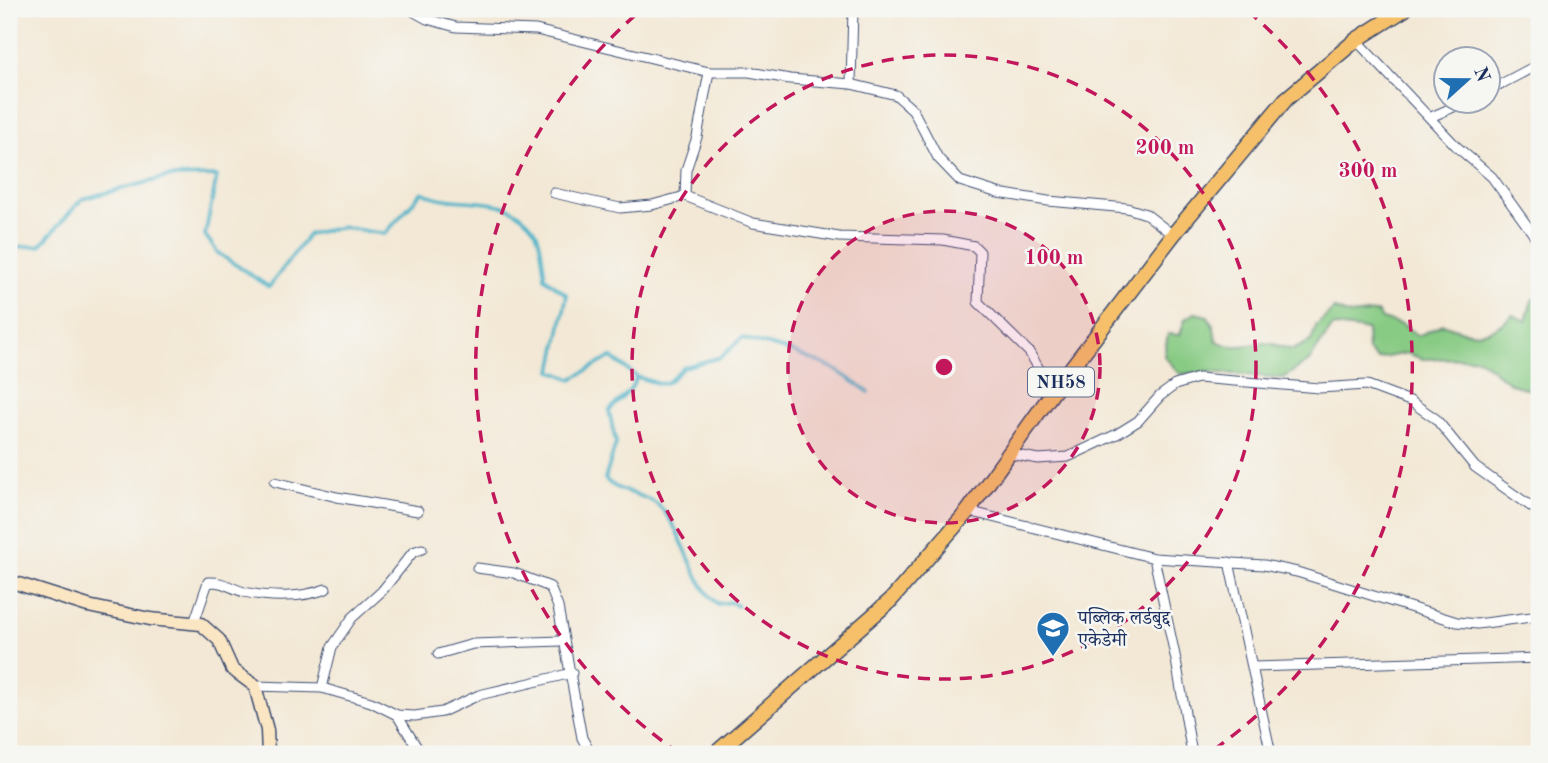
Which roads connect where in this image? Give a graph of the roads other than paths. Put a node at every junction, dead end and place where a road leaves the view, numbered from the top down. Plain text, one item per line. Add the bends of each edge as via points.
1 (409, 9) edge
2 (853, 9) edge
3 (1405, 9) edge
4 (1529, 9) edge
5 (1539, 15) edge
6 (1356, 40) junction
7 (1539, 64) edge
8 (709, 72) junction
9 (851, 84) junction
10 (1502, 84) edge
11 (1431, 117) joint
12 (554, 193) dead end
13 (685, 196) junction
14 (1173, 235) junction
15 (1539, 242) edge
16 (1053, 392) junction
17 (1011, 454) junction
18 (275, 482) dead end
19 (418, 511) dead end
20 (968, 511) junction
21 (1539, 512) edge
22 (422, 549) dead end
23 (1154, 558) junction
24 (1229, 562) junction
25 (477, 568) dead end
26 (9, 581) edge
27 (326, 589) dead end
28 (1539, 616) edge
29 (194, 623) junction
30 (562, 641) junction
31 (438, 654) dead end
32 (1539, 658) edge
33 (1252, 667) junction
34 (572, 673) junction
35 (255, 686) junction
36 (322, 688) junction
37 (397, 715) junction
38 (268, 754) edge
39 (421, 754) edge
40 (591, 754) edge
41 (715, 754) edge
42 (1192, 754) edge
43 (1271, 754) edge

1 - 8 street via 456,27 536,30
2 - 9 street
3 - 6 main road, NH58
4 - 5 street
6 - 11 street
6 - 14 main road, NH58 via 1286,99
7 - 10 street
8 - 9 street
8 - 13 street via 686,170
9 - 14 street via 896,95 913,110 938,158 960,181 998,193 1127,208 1146,214
11 - 15 street via 1492,177
12 - 13 street via 620,208
13 - 16 street via 754,223 810,233 872,240 943,240 974,246 979,252 978,302 1029,352
14 - 16 main road, NH58
16 - 17 main road, NH58
17 - 20 main road, NH58
17 - 21 street via 1038,459 1068,457 1128,428 1175,385 1198,378 1319,388 1367,385 1410,401 1436,419 1475,467
18 - 19 street
20 - 23 street
20 - 41 main road, NH58 via 891,600
22 - 36 street via 413,552 382,591 352,618 332,647
23 - 24 street
23 - 42 street
24 - 28 street via 1297,572 1457,622
24 - 33 street
25 - 30 street via 514,573 551,587
26 - 29 street via 88,606
27 - 29 street via 314,594 265,595 242,592 221,581 208,582
29 - 35 street via 219,640 232,669
30 - 31 street via 473,644
30 - 34 street
32 - 33 street
33 - 43 street
34 - 37 street via 479,695 442,712
34 - 40 street via 582,738
35 - 36 street
35 - 38 street via 267,730
36 - 37 street
37 - 39 street

